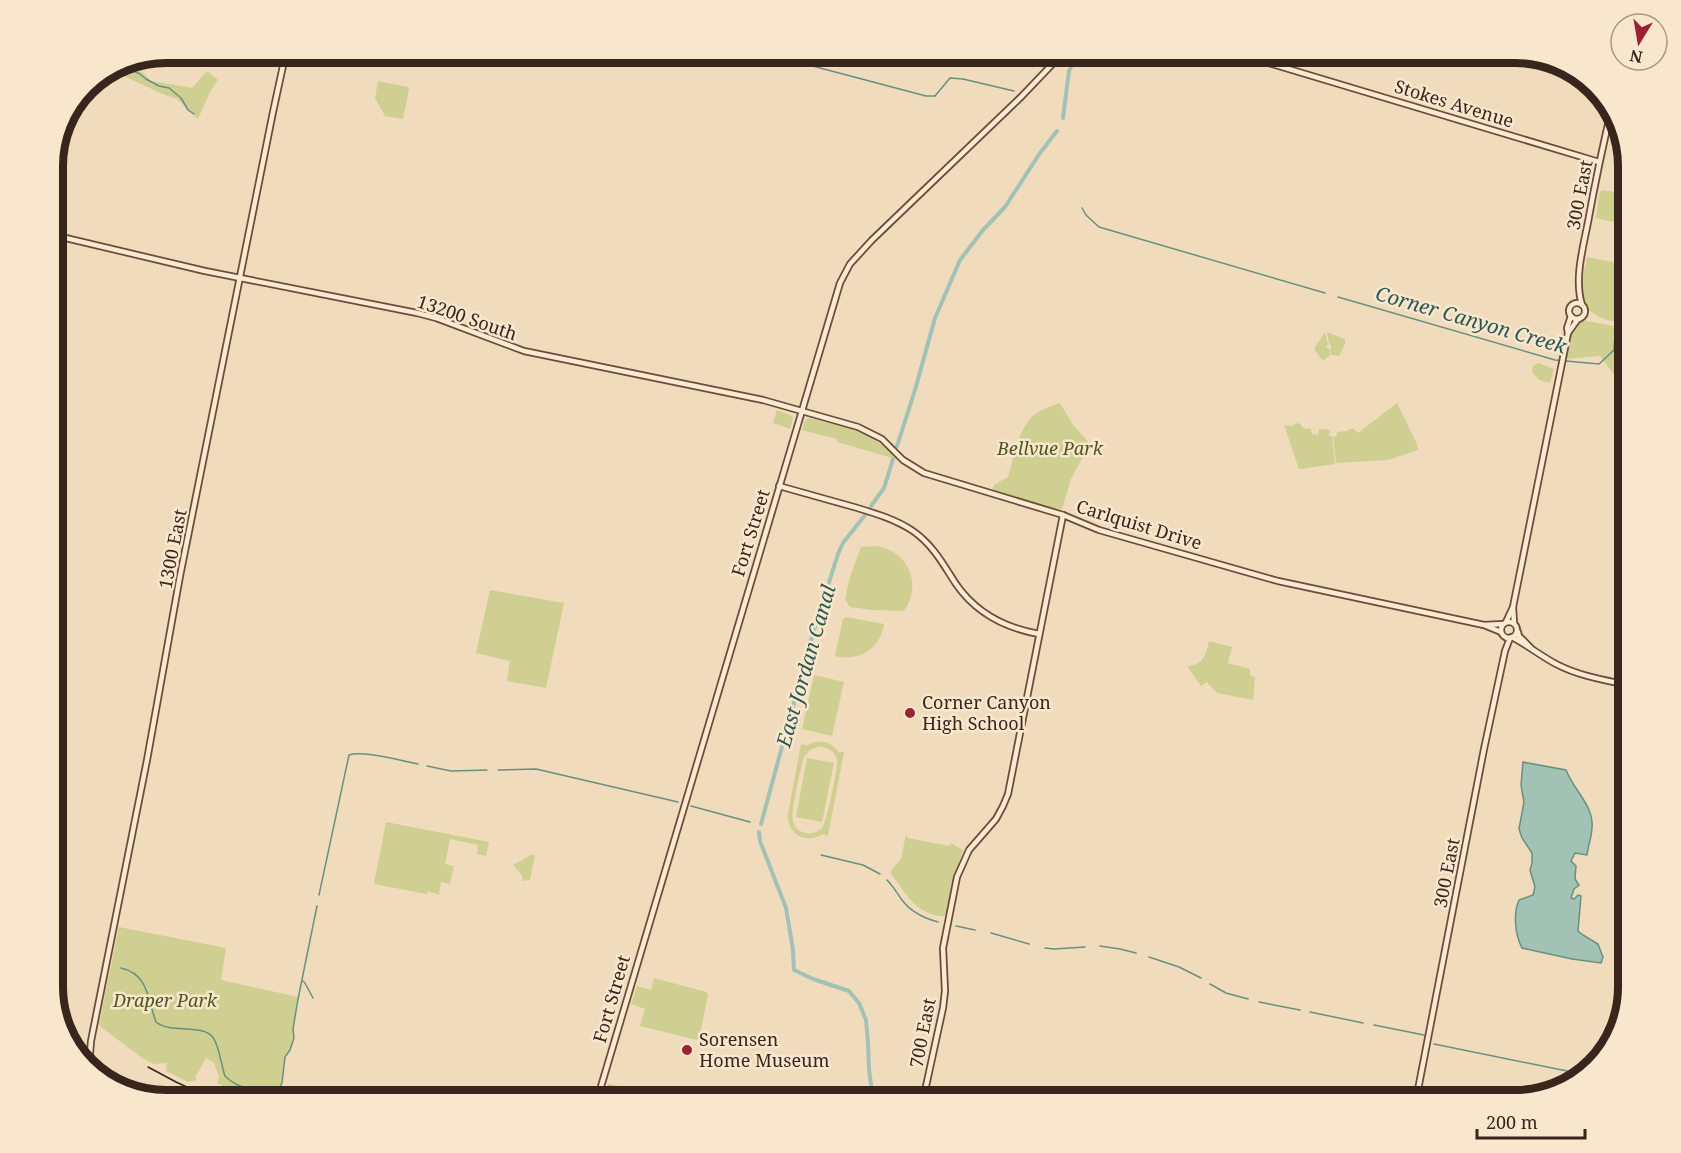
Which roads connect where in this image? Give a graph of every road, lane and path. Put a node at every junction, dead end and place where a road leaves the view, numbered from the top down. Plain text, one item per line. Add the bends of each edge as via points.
1 (284, 63) edge
2 (1053, 63) edge
3 (1269, 63) edge
4 (1608, 123) edge
5 (1599, 162) junction
6 (63, 238) edge
7 (240, 278) junction
8 (1579, 289) junction
9 (1574, 303) junction
10 (1582, 305) junction
11 (1571, 316) junction
12 (1578, 319) junction
13 (1568, 333) junction
14 (802, 411) junction
15 (779, 486) junction
16 (1063, 516) junction
17 (1513, 607) junction
18 (1504, 623) junction
19 (1514, 623) junction
20 (1484, 624) junction
21 (1517, 630) junction
22 (1039, 634) junction
23 (1502, 634) junction
24 (1511, 637) junction
25 (1533, 650) junction
26 (1505, 651) junction
27 (1618, 682) edge
28 (90, 1052) junction
29 (89, 1056) edge
30 (92, 1059) edge
31 (600, 1090) edge
32 (925, 1090) edge
33 (1418, 1090) edge

1 - 7 street, 1300 East
2 - 14 street, Fort Street via 847,269 836,293
3 - 5 street, Stokes Avenue
4 - 5 street, 300 East
5 - 8 street, 300 East
6 - 7 street, 13200 South
7 - 14 street, 13200 South via 417,313 524,351
7 - 28 street, 1300 East
8 - 9 street, 300 East
8 - 10 street, 300 East
9 - 10 street
9 - 11 street via 1569,310
10 - 12 street via 1584,312
11 - 12 street
11 - 13 street
12 - 13 street
13 - 17 street
14 - 15 street, Fort Street
14 - 16 street, Carlquist Drive via 866,430 924,473
15 - 22 street via 904,525 933,549 962,592 980,610 1008,626
15 - 31 street, Fort Street
16 - 20 street, Carlquist Drive via 1278,581
16 - 22 street
17 - 18 street
17 - 19 street
18 - 19 street
18 - 20 street, Carlquist Drive
18 - 23 street
19 - 21 street
20 - 23 street, Carlquist Drive
21 - 24 street
21 - 25 street
22 - 32 street, 700 East via 1008,794 999,815 960,867 945,935 944,1002
23 - 24 street
23 - 26 street, 300 East
24 - 25 street
24 - 26 street, 300 East
25 - 27 street via 1574,672
26 - 33 street, 300 East
28 - 29 street, 1300 East
28 - 30 street, 1300 East

